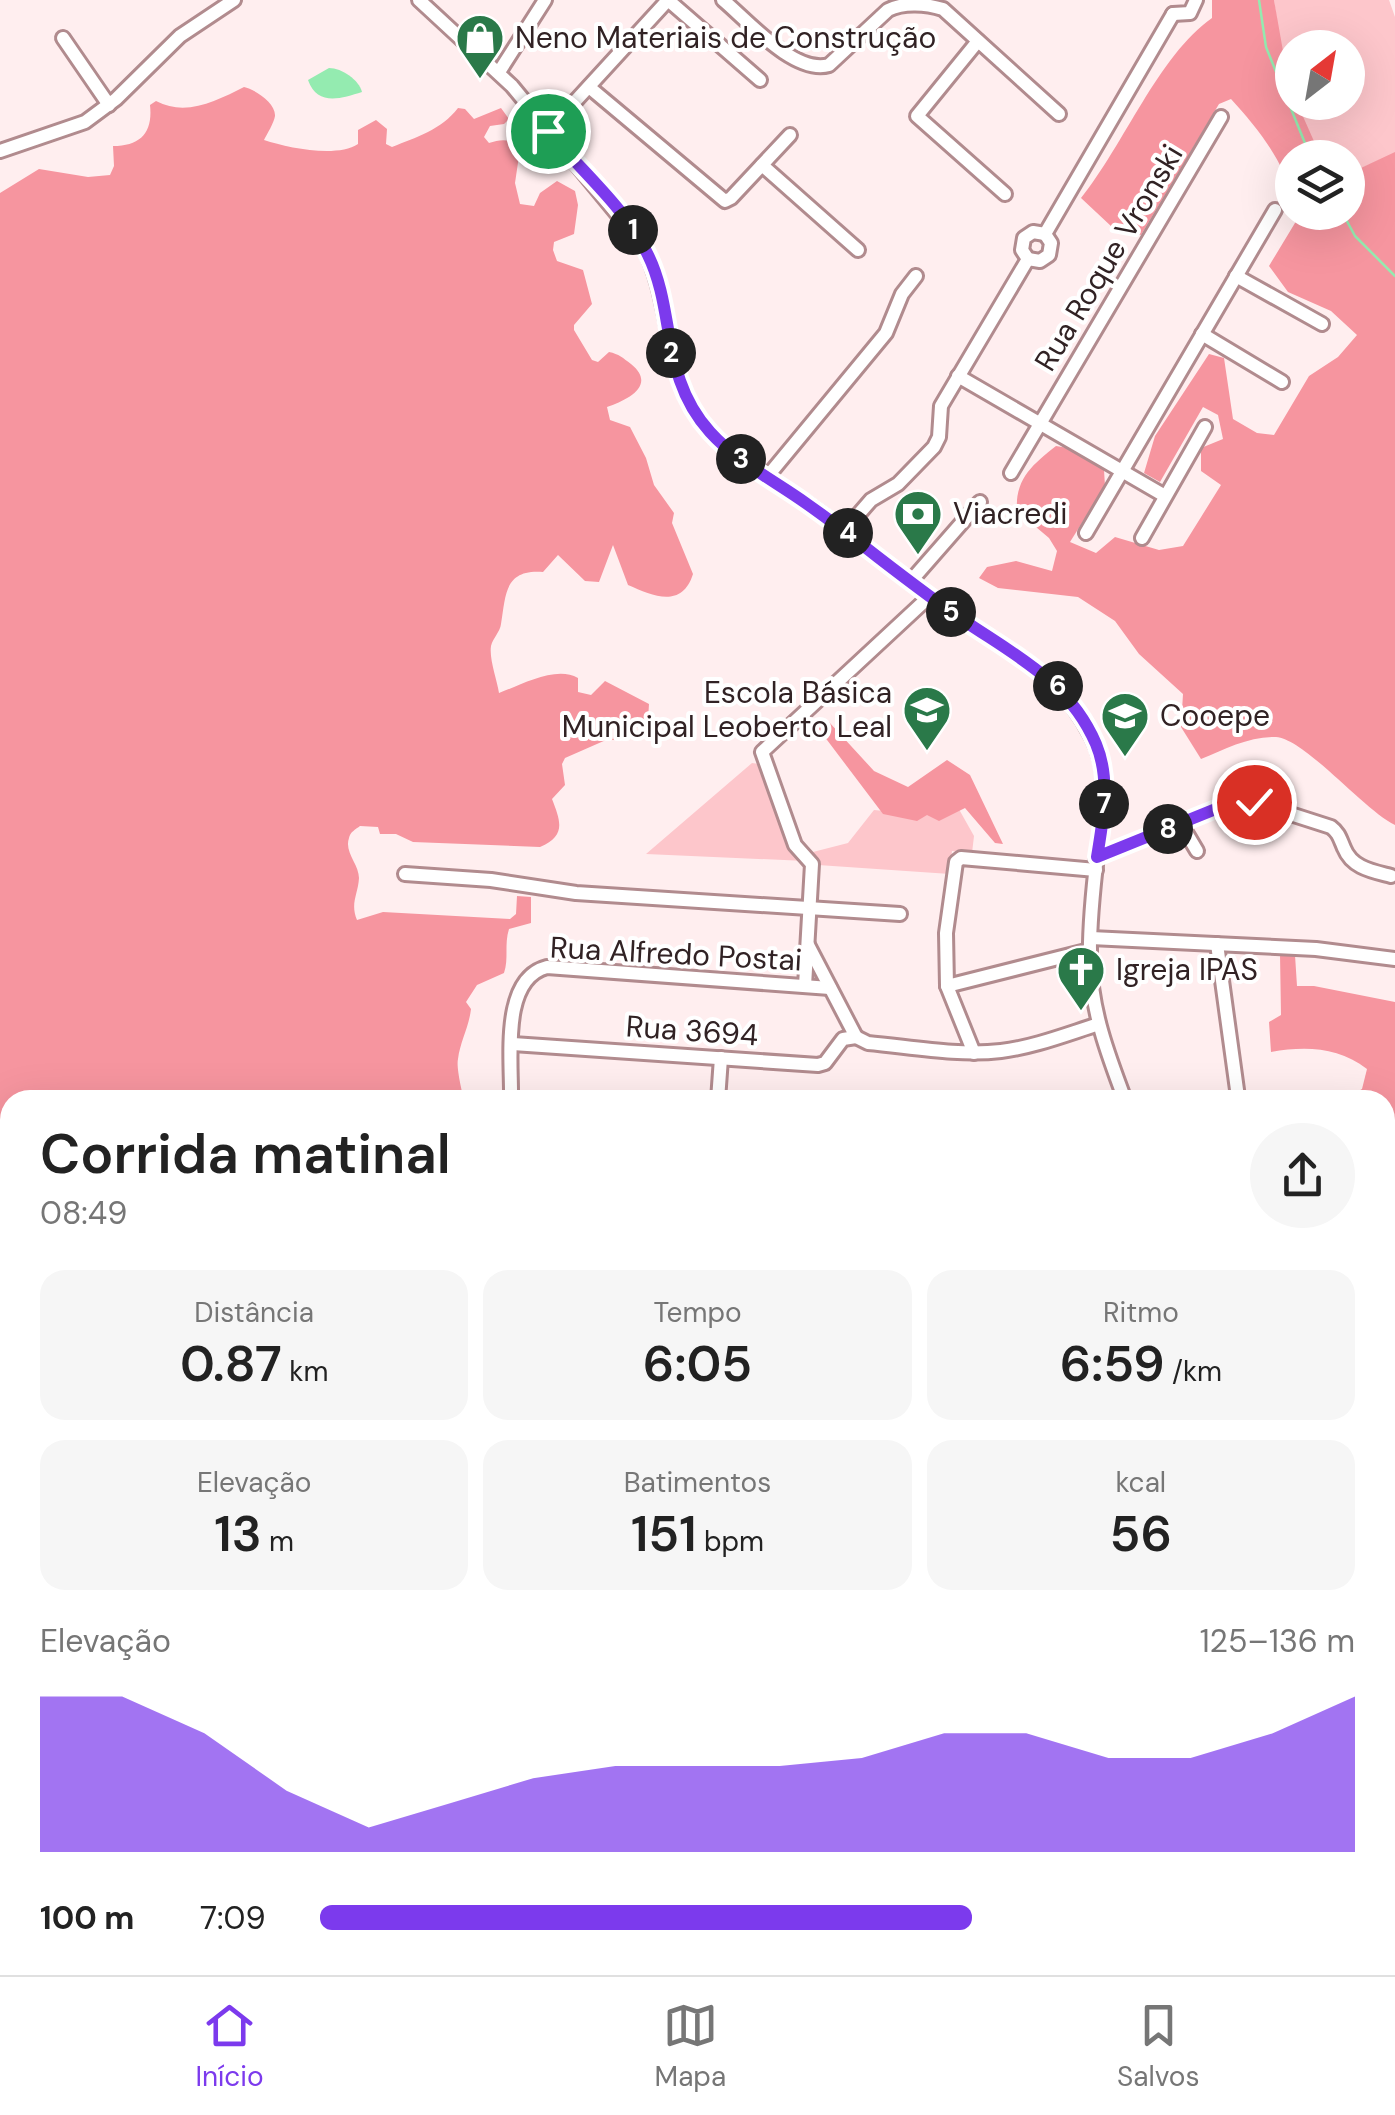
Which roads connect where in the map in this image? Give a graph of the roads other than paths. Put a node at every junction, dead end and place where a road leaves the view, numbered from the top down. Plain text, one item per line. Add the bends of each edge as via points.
1 (234, 0) edge
2 (546, 0) edge
3 (668, 0) edge
4 (723, 0) edge
5 (1165, 0) edge
6 (1196, 0) edge
7 (426, 2) edge
8 (1173, 14) junction
9 (63, 38) dead end
10 (978, 41) junction
11 (500, 72) junction
12 (760, 80) dead end
13 (590, 87) junction
14 (109, 105) junction
15 (1059, 114) dead end
16 (1221, 118) dead end
17 (548, 131) junction
18 (790, 136) dead end
19 (0, 151) edge
20 (762, 165) junction
21 (1005, 194) dead end
22 (1275, 210) dead end
23 (1045, 234) junction
24 (858, 250) dead end
25 (1028, 259) junction
26 (916, 276) dead end
27 (1236, 276) junction
28 (1322, 324) dead end
29 (1202, 334) junction
30 (958, 376) junction
31 (1282, 382) dead end
32 (1040, 424) junction
33 (1205, 426) dead end
34 (1122, 472) junction
35 (1011, 473) dead end
36 (767, 478) junction
37 (1165, 496) junction
38 (980, 502) dead end
39 (844, 531) junction
40 (1086, 534) dead end
41 (1142, 538) dead end
42 (910, 582) junction
43 (930, 596) junction
44 (1254, 802) junction
45 (1181, 824) junction
46 (1256, 834) dead end
47 (1197, 851) dead end
48 (1096, 863) junction
49 (405, 874) dead end
50 (1391, 876) dead end
51 (810, 906) junction
52 (900, 914) dead end
53 (807, 943) junction
54 (1090, 944) junction
55 (1217, 944) junction
56 (1395, 959) edge
57 (805, 986) junction
58 (947, 986) junction
59 (830, 988) junction
60 (1099, 1024) junction
61 (856, 1037) junction
62 (513, 1044) junction
63 (974, 1053) junction
64 (721, 1058) junction
65 (511, 1090) edge
66 (719, 1090) edge
67 (1122, 1090) edge
68 (1237, 1090) edge

1 - 14 street via 180,36
2 - 11 street
3 - 12 street
3 - 13 street
4 - 10 street via 790,58 819,68 898,5 943,9
5 - 8 street
6 - 8 street via 1190,12
7 - 11 street
8 - 23 street
9 - 14 street
10 - 15 street
10 - 21 street via 917,116
11 - 17 street
13 - 17 street
13 - 20 street via 718,198 732,198
14 - 19 street via 68,130
16 - 32 street, Rua Roque Vronski
17 - 36 street via 649,256 672,360 699,419
18 - 20 street
20 - 24 street
22 - 27 street
23 - 25 street via 1024,238
23 - 25 street via 1050,255 1040,262
25 - 30 street
26 - 36 street via 886,333
27 - 28 street
27 - 29 street
29 - 31 street
29 - 34 street
30 - 32 street
30 - 39 street via 941,406 934,446
32 - 34 street
32 - 35 street, Rua Roque Vronski
33 - 37 street
34 - 37 street
34 - 40 street
36 - 39 street
37 - 41 street
38 - 42 street
39 - 42 street
42 - 43 street
43 - 48 street via 1044,673 1076,709 1102,770
43 - 51 street via 762,752 795,845 811,862
44 - 45 street via 1238,800
44 - 46 street
44 - 50 street via 1331,826 1352,862
45 - 47 street
45 - 48 street
48 - 54 street
48 - 58 street via 958,859 946,933
49 - 51 street via 576,893
51 - 52 street
51 - 53 street
53 - 57 street
53 - 59 street
54 - 55 street
54 - 58 street
54 - 60 street
55 - 56 street
55 - 68 street
57 - 59 street, Rua Alfredo Postai
57 - 62 street, Rua Alfredo Postai via 547,966 517,992
58 - 63 street
59 - 61 street
60 - 63 street via 1024,1047
60 - 67 street
61 - 63 street via 868,1044
61 - 64 street, Rua 3694 via 843,1039 818,1065
62 - 64 street, Rua 3694
62 - 65 street, Rua Alfredo Postai
64 - 66 street

